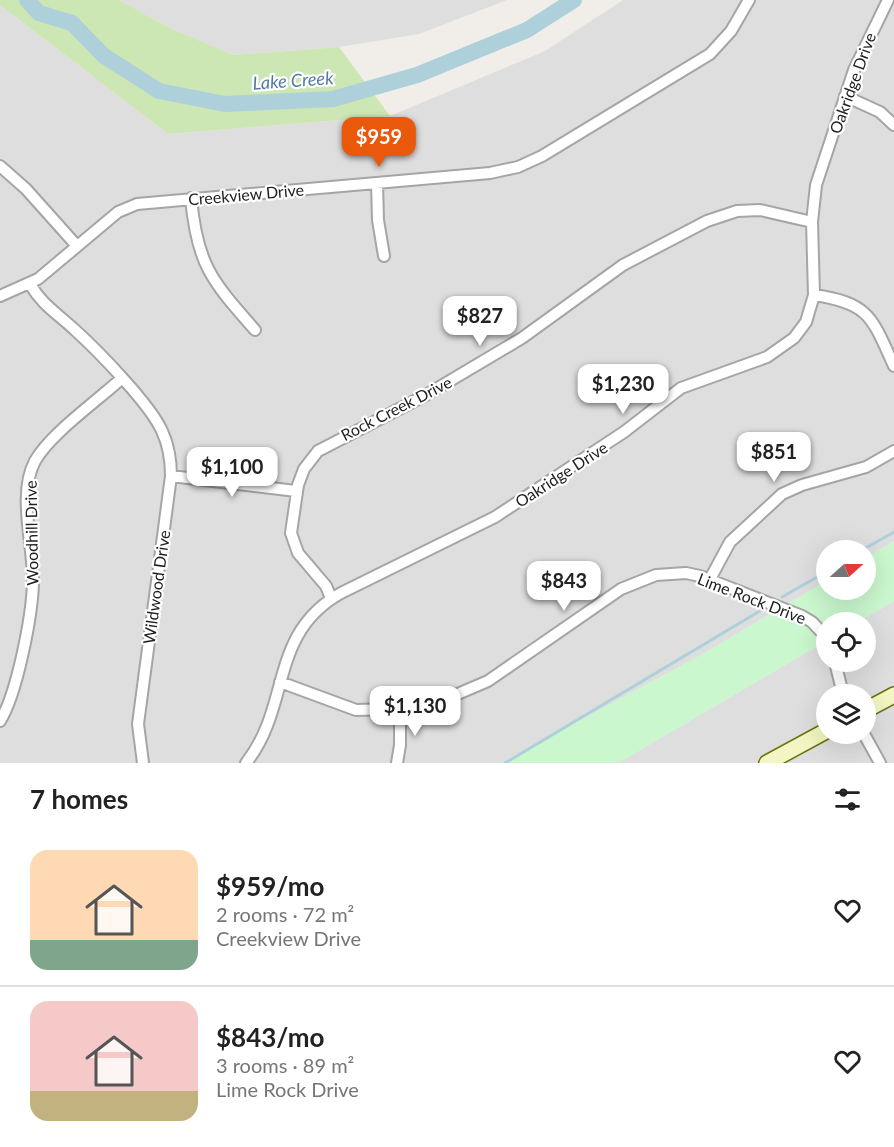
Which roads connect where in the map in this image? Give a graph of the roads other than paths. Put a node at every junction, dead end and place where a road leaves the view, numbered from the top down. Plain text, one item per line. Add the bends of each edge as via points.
1 (749, 0) edge
2 (888, 0) edge
3 (846, 96) junction
4 (894, 125) edge
5 (0, 166) edge
6 (377, 183) junction
7 (191, 198) junction
8 (812, 222) junction
9 (77, 246) junction
10 (384, 256) dead end
11 (30, 284) junction
12 (814, 295) junction
13 (0, 296) edge
14 (255, 330) dead end
15 (894, 366) edge
16 (121, 379) junction
17 (894, 451) edge
18 (171, 476) junction
19 (296, 491) junction
20 (710, 579) junction
21 (331, 598) junction
22 (816, 626) edge
23 (280, 682) junction
24 (894, 695) edge
25 (876, 705) edge
26 (400, 711) junction
27 (0, 720) edge
28 (816, 736) edge
29 (870, 744) edge
30 (143, 763) edge
31 (246, 763) edge
32 (397, 763) edge
33 (767, 763) edge
34 (880, 763) edge

1 - 6 street, Creekview Drive via 722,44 698,64 530,162 490,173
2 - 3 street, Oakridge Drive via 866,41
3 - 4 street via 880,112
3 - 8 street, Oakridge Drive via 816,185
5 - 9 street
6 - 7 street, Creekview Drive
6 - 10 street
7 - 9 street, Creekview Drive via 127,207
7 - 14 street via 203,263 217,286
8 - 12 street, Oakridge Drive
8 - 19 street, Rock Creek Drive via 760,210 736,211 707,221 623,265 522,338 426,395 328,443 304,469
9 - 11 street, Creekview Drive
11 - 13 street, Creekview Drive
11 - 16 street, Wildwood Drive via 43,304 78,333
12 - 15 street via 840,298 861,309 876,328
12 - 21 street, Oakridge Drive via 806,322 777,352 681,387 624,432 495,517
16 - 18 street, Wildwood Drive via 151,412 162,431 170,453
16 - 27 street, Woodhill Drive via 43,449 30,471 27,490 32,597 14,688
17 - 20 street via 866,467 786,492 730,542
18 - 19 street
18 - 30 street, Wildwood Drive via 138,724
19 - 21 street, Rock Creek Drive via 293,544
20 - 22 street, Lime Rock Drive via 802,616
20 - 26 street, Lime Rock Drive via 671,573 635,582 488,681 439,704
21 - 23 street, Oakridge Drive via 302,627 286,658
23 - 26 street, Lime Rock Drive via 356,710
23 - 31 street, Oakridge Drive via 268,726
24 - 25 street
26 - 32 street
28 - 33 street
29 - 34 street

